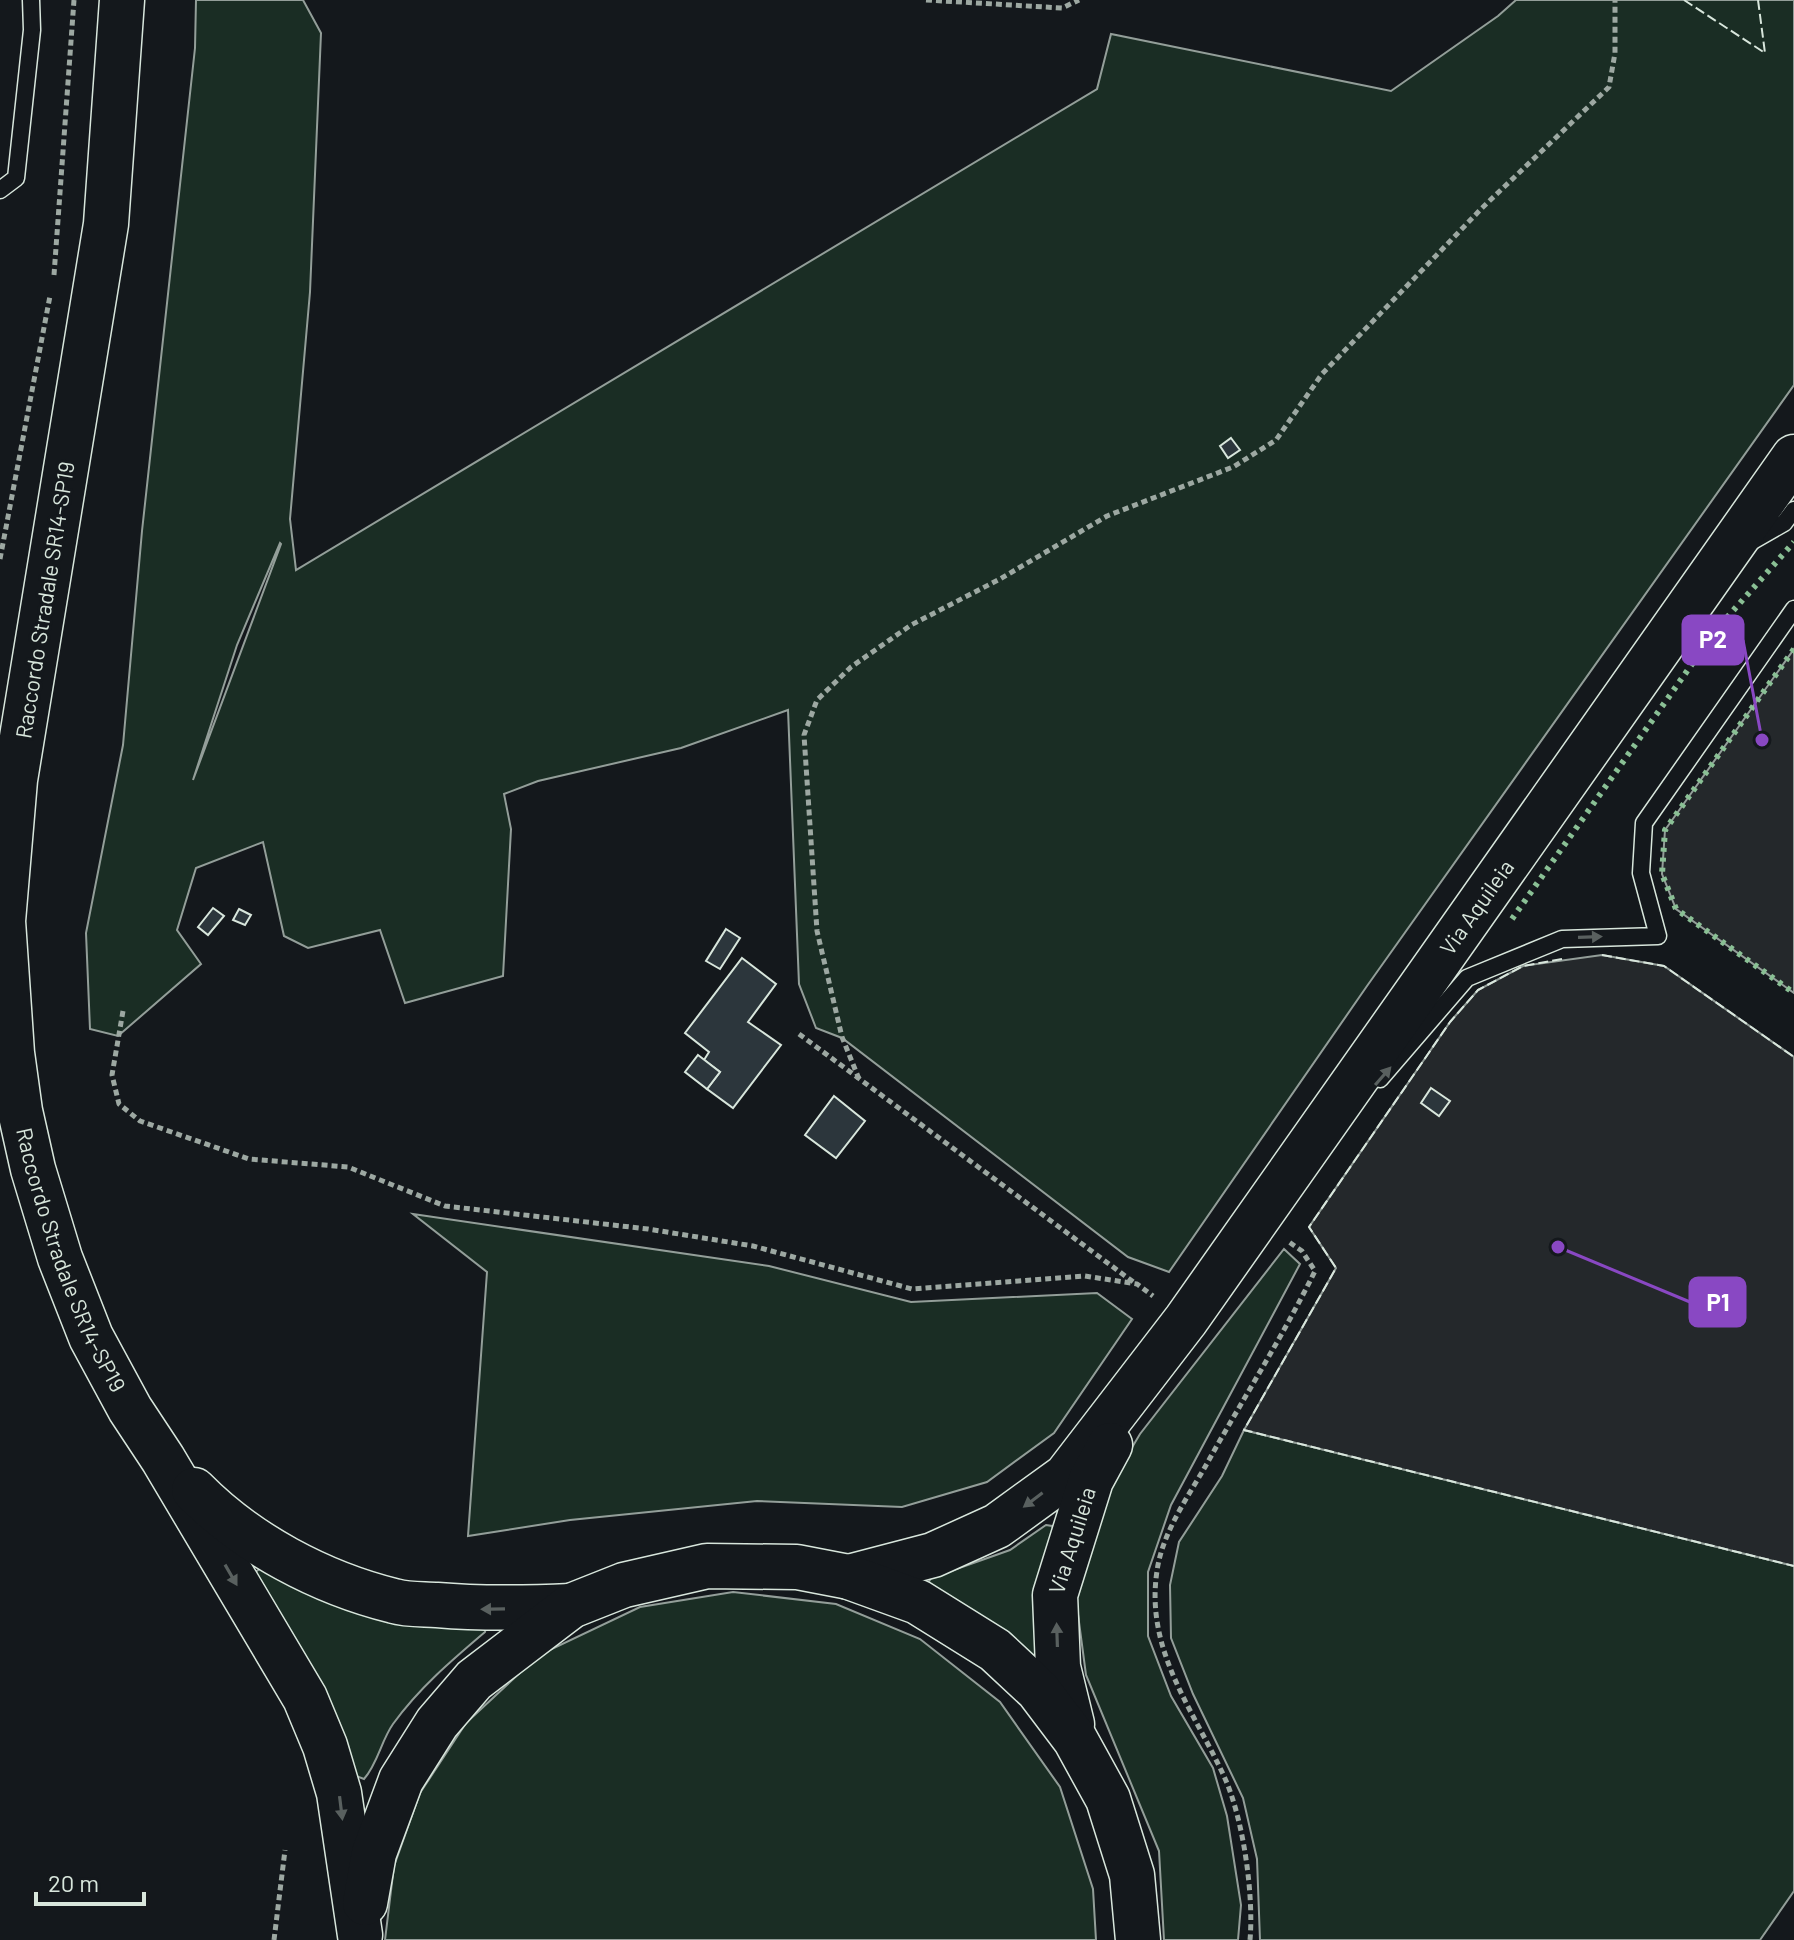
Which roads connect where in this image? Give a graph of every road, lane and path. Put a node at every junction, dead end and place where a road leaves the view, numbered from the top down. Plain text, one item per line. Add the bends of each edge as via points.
1 (31, 0) edge
2 (74, 0) edge
3 (122, 0) edge
4 (926, 0) edge
5 (1079, 0) edge
6 (1615, 0) edge
7 (0, 190) edge
8 (1794, 457) edge
9 (1794, 510) edge
10 (1723, 558) junction
11 (0, 559) edge
12 (1794, 609) edge
13 (123, 1011) dead end
14 (799, 1034) dead end
15 (859, 1079) junction
16 (1257, 1218) junction
17 (1137, 1284) junction
18 (1186, 1320) junction
19 (1158, 1359) junction
20 (163, 1459) junction
21 (849, 1577) junction
22 (571, 1606) junction
23 (1075, 1739) junction
24 (285, 1850) dead end
25 (360, 1938) edge
26 (274, 1940) edge
27 (1138, 1940) edge
28 (1250, 1940) edge

1 - 7 lane via 16,178
2 - 11 path via 54,275
3 - 20 main road, Raccordo Stradale SR14-SP19 via 106,224 15,780 3,921 12,1053 33,1169 91,1337
4 - 5 path via 1062,8
6 - 15 path via 1609,87 1482,208 1322,374 1276,440 1233,467 1107,516 911,625 851,667 817,700 804,735 817,931 842,1037
8 - 10 main road, Via Aquileia
9 - 10 lane via 1784,523
10 - 16 main road, Via Aquileia
16 -> 12 lane via 1467,978 1562,939 1658,936 1641,873 1644,823
13 - 17 path via 112,1075 119,1104 140,1121 249,1159 348,1167 445,1206 753,1246 912,1289 1085,1276
14 - 15 path
15 - 17 path
16 - 18 main road, Via Aquileia
16 - 28 path via 1302,1251 1315,1271 1182,1507 1157,1569 1155,1608 1165,1657 1224,1776 1238,1823 1249,1883
17 - 18 path
18 - 19 main road, Via Aquileia
19 -> 21 main road, Via Aquileia via 1066,1476 997,1526 933,1555
23 -> 19 main road, Via Aquileia via 1058,1667 1055,1595 1091,1480
22 -> 20 main road, Raccordo Stradale SR14-SP19 via 483,1609 396,1602 318,1574 272,1552 215,1511
20 -> 25 main road, Raccordo Stradale SR14-SP19 via 305,1698 325,1746 339,1793
21 - 22 main road via 797,1567 707,1566 624,1585
21 - 23 main road via 918,1602 995,1650 1038,1690
22 - 25 main road via 474,1680 437,1723 401,1780 374,1853
23 - 27 main road via 1108,1799 1132,1875
24 - 26 path

